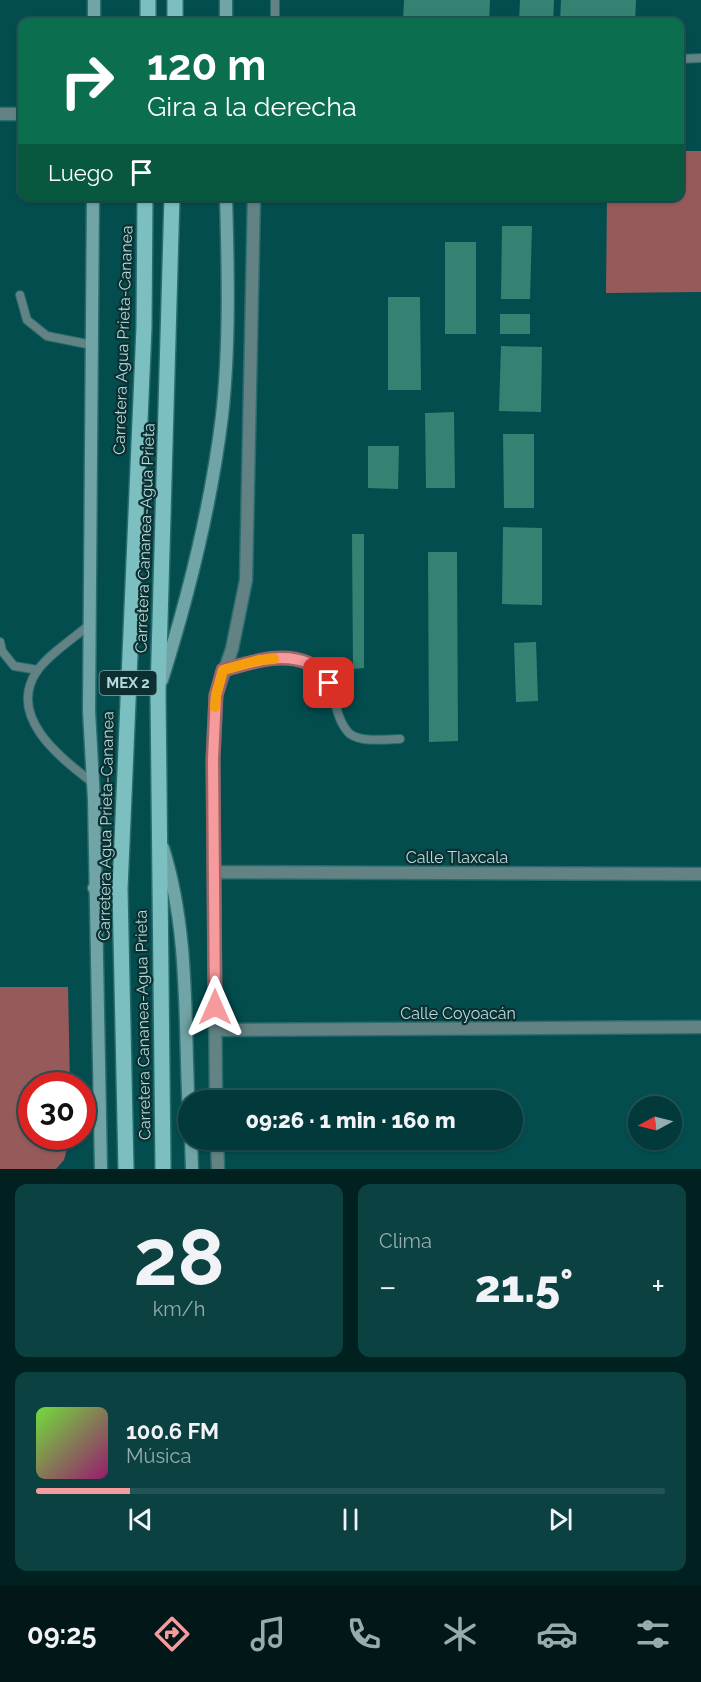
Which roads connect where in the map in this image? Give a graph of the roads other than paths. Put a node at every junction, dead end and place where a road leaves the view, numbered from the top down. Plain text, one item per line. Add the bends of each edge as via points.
1 (94, 0) edge
2 (148, 0) edge
3 (175, 0) edge
4 (226, 0) edge
5 (275, 0) edge
6 (94, 18) edge
7 (148, 18) edge
8 (175, 18) edge
9 (226, 18) edge
10 (275, 18) edge
11 (701, 58) edge
12 (684, 59) edge
13 (0, 114) edge
14 (18, 114) edge
15 (93, 201) edge
16 (146, 201) edge
17 (172, 201) edge
18 (226, 201) edge
19 (254, 201) edge
20 (20, 295) dead end
21 (92, 345) junction
22 (90, 624) junction
23 (0, 642) edge
24 (38, 670) junction
25 (223, 670) junction
26 (158, 692) junction
27 (400, 739) dead end
28 (93, 783) junction
29 (159, 838) junction
30 (214, 872) junction
31 (701, 874) edge
32 (94, 888) junction
33 (120, 890) junction
34 (701, 1027) edge
35 (215, 1030) junction
36 (188, 1090) edge
37 (216, 1090) edge
38 (191, 1150) edge
39 (217, 1150) edge
40 (100, 1169) edge
41 (126, 1169) edge
42 (163, 1169) edge
43 (192, 1169) edge
44 (218, 1169) edge

1 - 6 street
2 - 7 main road
3 - 8 main road
4 - 9 street
5 - 10 lane
11 - 12 lane
13 - 14 street
15 - 21 street
16 - 33 main road, Carretera Agua Prieta-Cananea / MEX 2
17 - 26 main road, Carretera Cananea-Agua Prieta / MEX 2
18 - 26 street via 222,416 184,608
19 - 25 street via 246,580 242,614
20 - 21 lane via 27,320 47,336
21 - 22 street
22 - 24 lane
22 - 28 street
23 - 24 lane via 14,666
24 - 28 lane via 30,684 32,720 61,759
25 - 27 lane via 278,658 309,664 329,683 340,721 351,734 366,739
25 - 30 street via 216,695
26 - 29 main road, Carretera Cananea-Agua Prieta / MEX 2
28 - 32 street
29 - 36 street via 174,882 183,956
29 - 42 main road, Carretera Cananea-Agua Prieta / MEX 2
30 - 31 street, Calle Tlaxcala
30 - 35 street
32 - 33 street
32 - 40 street
33 - 41 main road, Carretera Agua Prieta-Cananea / MEX 2
34 - 35 street, Calle Coyoacán
35 - 37 street
38 - 43 street
39 - 44 street

